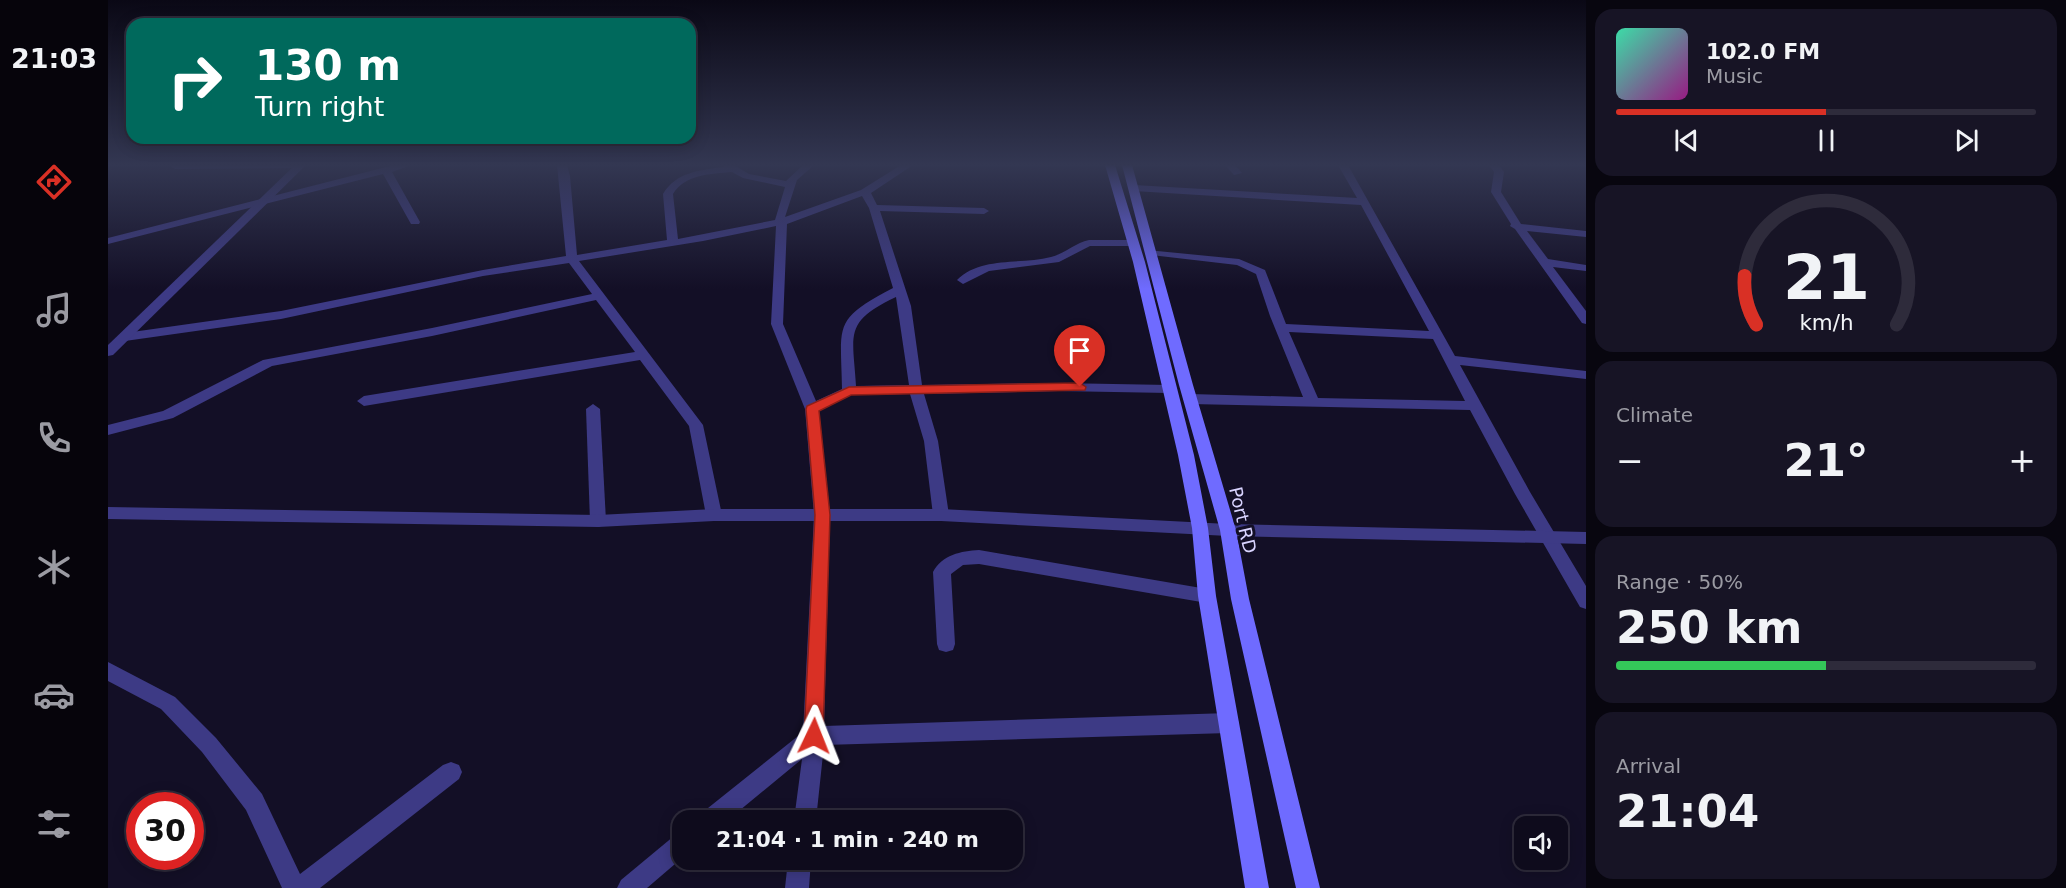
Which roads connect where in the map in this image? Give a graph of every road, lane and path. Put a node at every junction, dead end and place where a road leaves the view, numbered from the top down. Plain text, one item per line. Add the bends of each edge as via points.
1 (244, 206) edge
2 (259, 206) edge
3 (407, 206) edge
4 (568, 206) edge
5 (669, 206) edge
6 (783, 206) edge
7 (825, 206) edge
8 (1122, 206) edge
9 (1139, 206) edge
10 (1367, 206) edge
11 (1502, 206) edge
12 (874, 208) joint
13 (984, 212) dead end
14 (415, 222) dead end
15 (781, 222) junction
16 (1515, 226) junction
17 (1586, 234) edge
18 (108, 241) edge
19 (673, 243) junction
20 (1133, 243) junction
21 (1151, 252) junction
22 (572, 259) junction
23 (1542, 262) junction
24 (1586, 268) edge
25 (963, 280) dead end
26 (899, 290) junction
27 (599, 296) junction
28 (1586, 320) edge
29 (1281, 328) junction
30 (1438, 335) junction
31 (125, 337) junction
32 (108, 352) edge
33 (644, 355) junction
34 (1451, 360) junction
35 (1586, 375) edge
36 (916, 389) junction
37 (1169, 389) junction
38 (849, 391) junction
39 (1190, 399) junction
40 (364, 401) dead end
41 (1312, 401) junction
42 (1476, 406) junction
43 (593, 409) dead end
44 (812, 409) junction
45 (108, 430) edge
46 (108, 513) edge
47 (714, 515) junction
48 (822, 515) junction
49 (940, 515) junction
50 (598, 521) junction
51 (1200, 528) junction
52 (1228, 530) junction
53 (1545, 537) junction
54 (1586, 538) edge
55 (1208, 596) junction
56 (1586, 602) edge
57 (946, 644) dead end
58 (108, 671) edge
59 (1229, 723) junction
60 (814, 736) junction
61 (451, 772) dead end
62 (723, 810) edge
63 (806, 810) edge
64 (672, 852) edge
65 (799, 870) edge
66 (294, 888) edge
67 (301, 888) edge
68 (628, 888) edge
69 (797, 888) edge
70 (1257, 888) edge
71 (1308, 888) edge

1 - 18 street
2 - 31 street
3 - 14 street
4 - 22 street
5 - 19 street
6 - 15 street
7 - 15 street
8 - 20 main road
9 - 21 main road, Port RD
10 - 30 street
11 - 16 street
12 - 13 street
12 - 26 street
15 - 19 street
15 - 44 street via 777,324
16 - 17 street
16 - 23 street
19 - 22 street
20 - 25 street via 1089,243 1055,260 986,268
20 - 37 main road
21 - 29 street via 1255,267 1261,272
21 - 39 main road, Port RD
22 - 27 street
22 - 31 street via 483,273 281,315
23 - 24 street
23 - 28 street
26 - 36 street via 905,306
26 - 38 street via 868,306 849,327
27 - 33 street
27 - 45 street via 267,363 168,415
29 - 30 street
29 - 41 street
30 - 34 street
31 - 32 street
33 - 40 street
33 - 47 street via 696,425
34 - 35 street
34 - 42 street
36 - 37 street
36 - 38 street
36 - 49 street via 932,441
37 - 51 main road
38 - 44 street
39 - 41 street
39 - 52 main road, Port RD
41 - 42 street
42 - 53 street
43 - 50 street
44 - 48 street
46 - 50 street
47 - 48 street
47 - 50 street
48 - 49 street
48 - 60 street
49 - 51 street
51 - 52 street
51 - 55 main road
52 - 53 street
52 - 71 main road, Port RD via 1240,599
53 - 54 street
53 - 56 street
55 - 57 street via 963,557 949,563 942,572
55 - 59 main road
58 - 66 street via 168,703 209,745 254,802
59 - 60 street
59 - 70 main road
60 - 62 street
60 - 63 street
61 - 67 street
64 - 68 street
65 - 69 street

